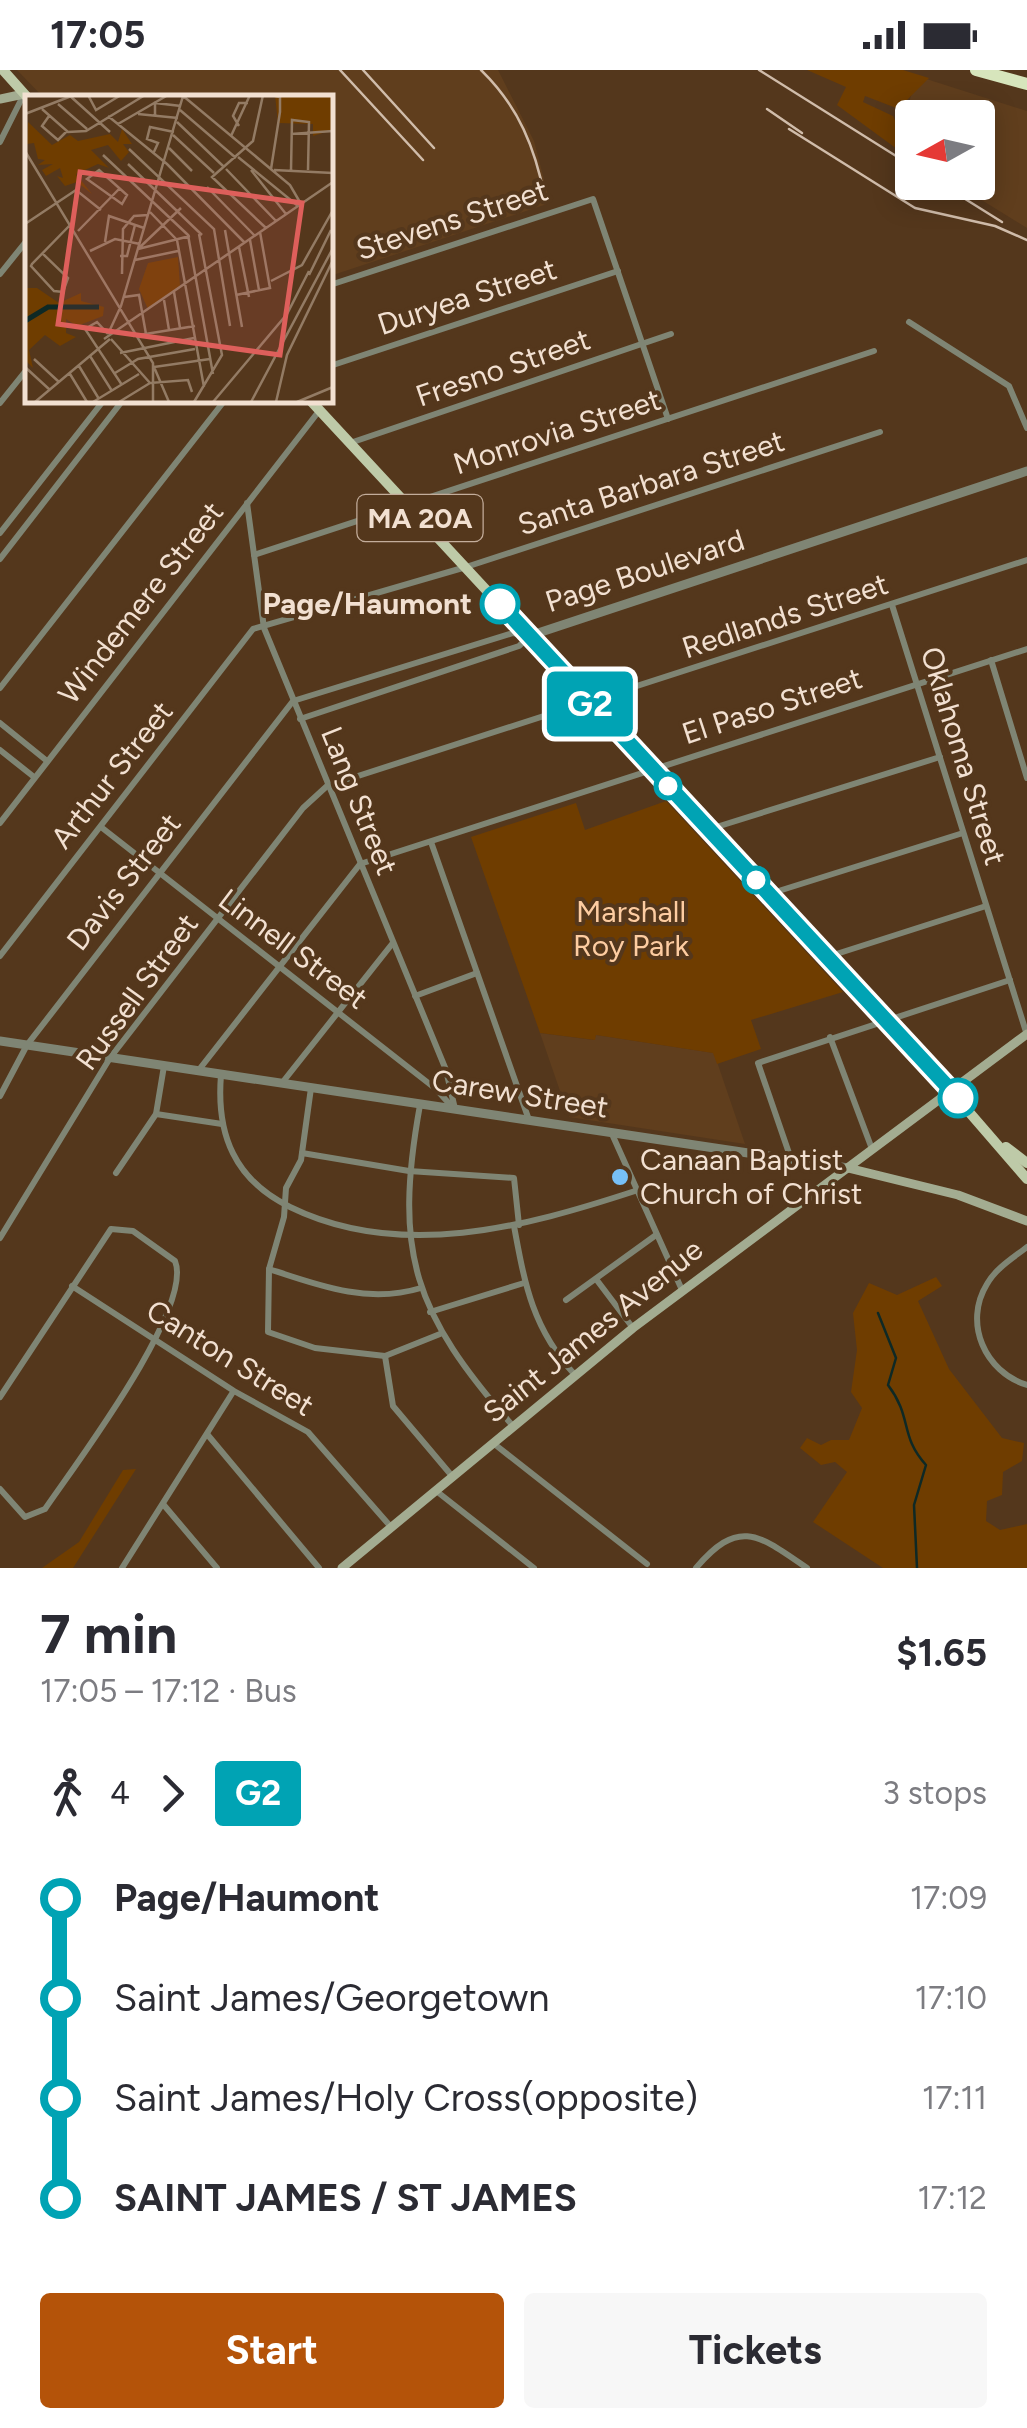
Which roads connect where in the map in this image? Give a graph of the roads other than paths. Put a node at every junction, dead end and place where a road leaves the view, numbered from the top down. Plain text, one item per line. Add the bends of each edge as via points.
1 (976, 70) edge
2 (4, 76) edge
3 (1027, 84) edge
4 (25, 95) edge
5 (25, 96) edge
6 (25, 98) edge
7 (0, 99) edge
8 (0, 142) edge
9 (25, 244) edge
10 (618, 271) junction
11 (0, 274) edge
12 (332, 284) edge
13 (908, 322) dead end
14 (671, 334) dead end
15 (643, 345) junction
16 (874, 351) dead end
17 (332, 365) edge
18 (25, 372) edge
19 (105, 402) edge
20 (223, 402) edge
21 (312, 402) edge
22 (0, 403) edge
23 (120, 403) edge
24 (319, 411) junction
25 (94, 412) junction
26 (668, 420) junction
27 (106, 422) junction
28 (1027, 428) edge
29 (880, 432) dead end
30 (350, 444) junction
31 (54, 465) junction
32 (1027, 472) edge
33 (65, 475) junction
34 (40, 482) junction
35 (52, 492) junction
36 (247, 503) junction
37 (407, 504) junction
38 (0, 533) edge
39 (13, 543) junction
40 (254, 555) junction
41 (0, 559) edge
42 (1027, 560) edge
43 (466, 566) junction
44 (892, 605) junction
45 (264, 628) junction
46 (529, 636) junction
47 (1027, 649) edge
48 (991, 660) junction
49 (399, 670) junction
50 (919, 682) junction
51 (404, 684) junction
52 (0, 688) edge
53 (293, 701) junction
54 (590, 704) junction
55 (300, 719) junction
56 (0, 723) edge
57 (0, 750) edge
58 (940, 757) junction
59 (47, 761) junction
60 (652, 770) junction
61 (34, 777) junction
62 (1027, 778) edge
63 (328, 786) junction
64 (0, 823) edge
65 (100, 827) junction
66 (710, 830) junction
67 (962, 833) junction
68 (431, 842) junction
69 (360, 864) junction
70 (159, 874) junction
71 (769, 894) junction
72 (986, 906) junction
73 (218, 920) junction
74 (393, 943) junction
75 (0, 956) edge
76 (827, 957) junction
77 (280, 966) junction
78 (477, 972) junction
79 (1010, 980) junction
80 (414, 996) junction
81 (338, 1012) junction
82 (886, 1020) junction
83 (1027, 1035) edge
84 (830, 1037) junction
85 (0, 1041) edge
86 (27, 1045) junction
87 (110, 1058) junction
88 (164, 1066) junction
89 (198, 1071) junction
90 (221, 1075) junction
91 (281, 1084) junction
92 (311, 1088) junction
93 (950, 1090) junction
94 (0, 1096) edge
95 (420, 1105) junction
96 (455, 1110) junction
97 (156, 1114) junction
98 (530, 1121) junction
99 (222, 1124) junction
100 (612, 1134) junction
101 (990, 1134) junction
102 (872, 1150) junction
103 (302, 1153) junction
104 (791, 1158) junction
105 (1027, 1163) edge
106 (848, 1168) junction
107 (410, 1171) junction
108 (116, 1172) dead end
109 (1027, 1179) edge
110 (635, 1191) junction
111 (284, 1204) junction
112 (1027, 1222) edge
113 (516, 1225) junction
114 (408, 1235) junction
115 (656, 1235) junction
116 (0, 1238) edge
117 (1027, 1247) edge
118 (269, 1269) junction
119 (596, 1279) junction
120 (524, 1283) junction
121 (72, 1286) junction
122 (421, 1288) junction
123 (682, 1290) junction
124 (566, 1300) dead end
125 (430, 1312) junction
126 (633, 1328) junction
127 (440, 1334) junction
128 (156, 1340) junction
129 (385, 1356) junction
130 (575, 1375) junction
131 (1027, 1385) edge
132 (234, 1391) junction
133 (0, 1397) edge
134 (513, 1426) junction
135 (207, 1434) junction
136 (493, 1442) junction
137 (452, 1476) junction
138 (0, 1489) edge
139 (435, 1490) junction
140 (163, 1504) junction
141 (390, 1528) junction
142 (646, 1564) dead end
143 (122, 1568) edge
144 (217, 1568) edge
145 (319, 1568) edge
146 (342, 1568) edge
147 (534, 1568) edge
148 (696, 1568) edge
149 (807, 1568) edge

1 - 3 highway
2 - 4 main road
5 - 7 main road
6 - 8 street
9 - 11 street
10 - 12 street, Stevens Street via 598,205 589,198
10 - 15 street
10 - 17 street, Duryea Street
13 - 28 street via 1009,386
14 - 15 street, Fresno Street
15 - 26 street
15 - 30 street, Fresno Street
16 - 26 street, Monrovia Street
18 - 22 street
19 - 25 street
20 - 52 street
21 - 24 main road, Page Boulevard / MA 20A
23 - 27 street
24 - 30 main road, Page Boulevard / MA 20A
24 - 36 street, Windemere Street
25 - 27 street
25 - 31 street
26 - 37 street, Monrovia Street
27 - 33 street
29 - 43 street, Santa Barbara Street
30 - 37 main road, Page Boulevard / MA 20A
31 - 33 street
31 - 34 street
32 - 46 street, Page Boulevard
33 - 35 street
34 - 35 street
34 - 38 street
35 - 39 street
36 - 40 street, Lang Street
36 - 59 street, Windemere Street
37 - 40 street, Monrovia Street
37 - 43 main road, Page Boulevard / MA 20A
38 - 39 street
39 - 41 street
40 - 45 street, Lang Street
42 - 44 street, Redlands Street
43 - 45 street, Santa Barbara Street
43 - 46 main road, Page Boulevard / MA 20A
44 - 50 street, Oklahoma Street
44 - 54 street, Redlands Street
45 - 53 street, Lang Street
45 - 65 street, Arthur Street via 247,635
46 - 49 street via 514,633
46 - 51 street via 519,646
46 - 54 main road, MA 20A
47 - 48 street, El Paso Street
48 - 50 street, El Paso Street
48 - 62 street
49 - 51 street
49 - 53 street
50 - 58 street, Oklahoma Street
50 - 60 street, El Paso Street
51 - 55 street
53 - 55 street, Lang Street
53 - 70 street, Davis Street
54 - 60 main road, MA 20A
54 - 63 street, Redlands Street
55 - 63 street, Lang Street
56 - 59 street
57 - 61 street
58 - 66 street
58 - 67 street, Oklahoma Street
59 - 61 street, Windemere Street
60 - 66 main road, MA 20A
60 - 68 street, El Paso Street
61 - 64 street, Windemere Street
63 - 69 street, Lang Street
63 - 73 street, Russell Street via 302,808
65 - 70 street, Linnell Street
65 - 75 street, Arthur Street
66 - 71 main road, MA 20A
67 - 71 street
67 - 72 street, Oklahoma Street
68 - 69 street, El Paso Street
68 - 78 street
69 - 74 street, Lang Street
69 - 77 street
70 - 73 street, Linnell Street
70 - 86 street, Davis Street
71 - 76 main road, MA 20A
72 - 76 street
72 - 79 street, Oklahoma Street
73 - 77 street, Linnell Street
73 - 87 street, Russell Street
74 - 80 street, Lang Street
74 - 81 street
76 - 82 main road, MA 20A
77 - 81 street, Linnell Street
77 - 89 street
78 - 80 street
78 - 98 street
79 - 82 street
79 - 83 street, Oklahoma Street
80 - 96 street, Lang Street via 446,1070
81 - 91 street
81 - 96 street, Linnell Street
82 - 84 street
82 - 93 main road, MA 20A
83 - 93 main road, Saint James Avenue
84 - 102 street
84 - 104 street via 758,1063
85 - 86 street, Carew Street
86 - 87 street, Carew Street
86 - 94 street, Davis Street
87 - 88 street, Carew Street
87 - 116 street, Russell Street
88 - 89 street, Carew Street
88 - 97 street
89 - 90 street, Carew Street
90 - 91 street, Carew Street
90 - 99 street
91 - 92 street, Carew Street
92 - 95 street, Carew Street
92 - 103 street
93 - 101 main road, MA 20A
93 - 102 main road, Saint James Avenue
95 - 96 street, Carew Street
95 - 107 street
96 - 98 street, Carew Street
97 - 99 street
97 - 108 street
98 - 100 street, Carew Street
99 - 111 street via 242,1171
100 - 104 street, Carew Street
100 - 110 street
101 - 105 main road, MA 20A
101 - 109 main road, MA 20A
102 - 106 main road, Saint James Avenue
103 - 107 street
103 - 111 street
104 - 106 street, Carew Street
106 - 112 main road, Carew Street via 948,1192
106 - 123 main road, Saint James Avenue
107 - 113 street via 514,1178
107 - 114 street
110 - 113 street
110 - 115 street
111 - 114 street via 338,1226
111 - 118 street
113 - 114 street
113 - 120 street
114 - 122 street
115 - 119 street
115 - 123 street
117 - 131 street via 989,1280 977,1323 990,1360
118 - 122 street via 367,1296
118 - 129 street via 268,1332
119 - 124 street
119 - 126 street
120 - 125 street
120 - 130 street via 547,1344
121 - 128 street, Canton Street
121 - 128 street via 111,1229 133,1231 172,1257 178,1269 172,1307
121 - 133 street
122 - 125 street
123 - 126 main road, Saint James Avenue
125 - 127 street
126 - 130 main road, Saint James Avenue
127 - 129 street
127 - 134 street
128 - 132 street, Canton Street
128 - 138 street via 42,1513 25,1516
129 - 137 street via 393,1406
130 - 134 main road, Saint James Avenue
132 - 135 street
132 - 141 street, Canton Street via 308,1432
134 - 136 main road, Saint James Avenue
135 - 140 street
135 - 145 street
136 - 137 main road, Saint James Avenue
136 - 142 street
137 - 139 main road, Saint James Avenue
139 - 141 main road, Saint James Avenue
139 - 147 street
140 - 143 street
140 - 144 street
141 - 146 main road, Saint James Avenue
148 - 149 street via 716,1544 752,1535

